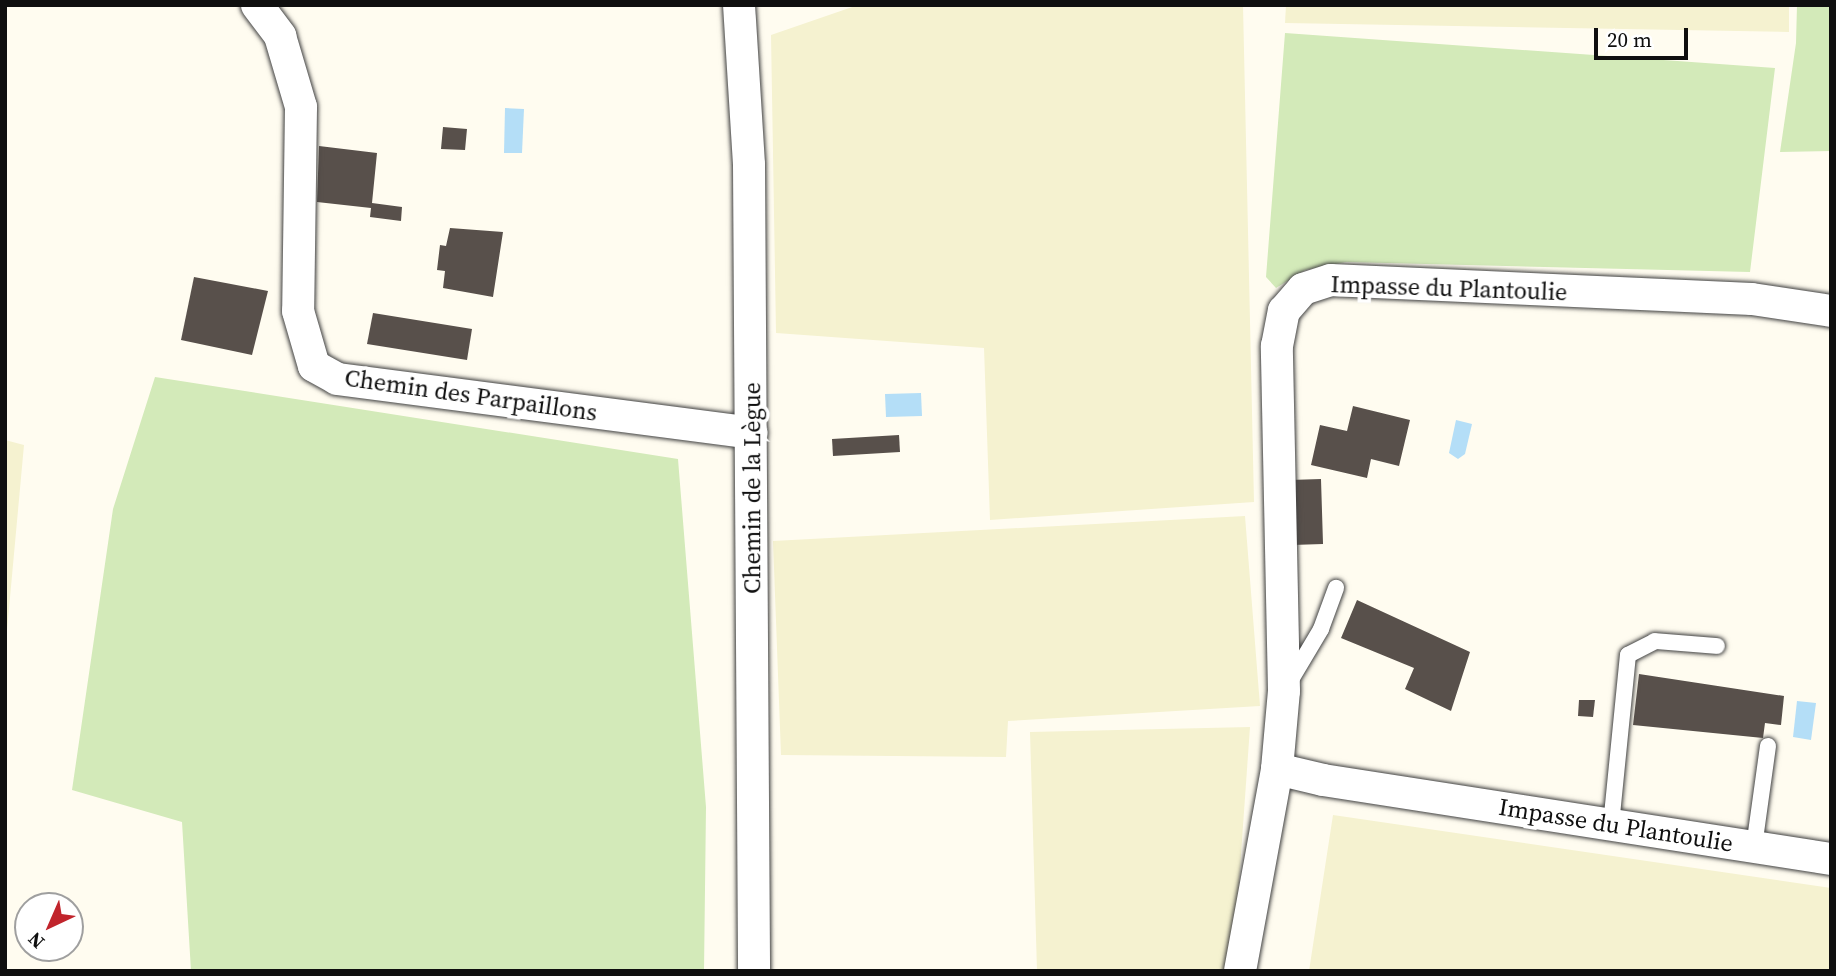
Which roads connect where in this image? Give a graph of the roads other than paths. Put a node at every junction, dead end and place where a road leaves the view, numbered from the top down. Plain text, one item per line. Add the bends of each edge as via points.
1 (257, 5) edge
2 (739, 5) edge
3 (1831, 311) edge
4 (752, 433) junction
5 (1336, 588) dead end
6 (1717, 646) dead end
7 (1284, 691) junction
8 (1768, 746) dead end
9 (1277, 769) junction
10 (1611, 825) junction
11 (1754, 847) junction
12 (1831, 859) edge
13 (754, 971) edge
14 (1240, 971) edge

1 - 4 street, Chemin des Parpaillons via 280,36 301,107 298,310 314,366 337,379
2 - 4 street, Chemin de la Lègue via 749,165
3 - 7 street, Impasse du Plantoulie via 1752,299 1358,282 1331,281 1303,289 1284,311 1277,346
4 - 13 street, Chemin de la Lègue
5 - 7 lane via 1321,629
6 - 10 lane via 1655,641 1628,655
7 - 9 street, Impasse du Plantoulie
8 - 11 lane
9 - 10 street, Impasse du Plantoulie
9 - 14 street, Impasse du Plantoulie
10 - 11 street, Impasse du Plantoulie
11 - 12 street, Impasse du Plantoulie

